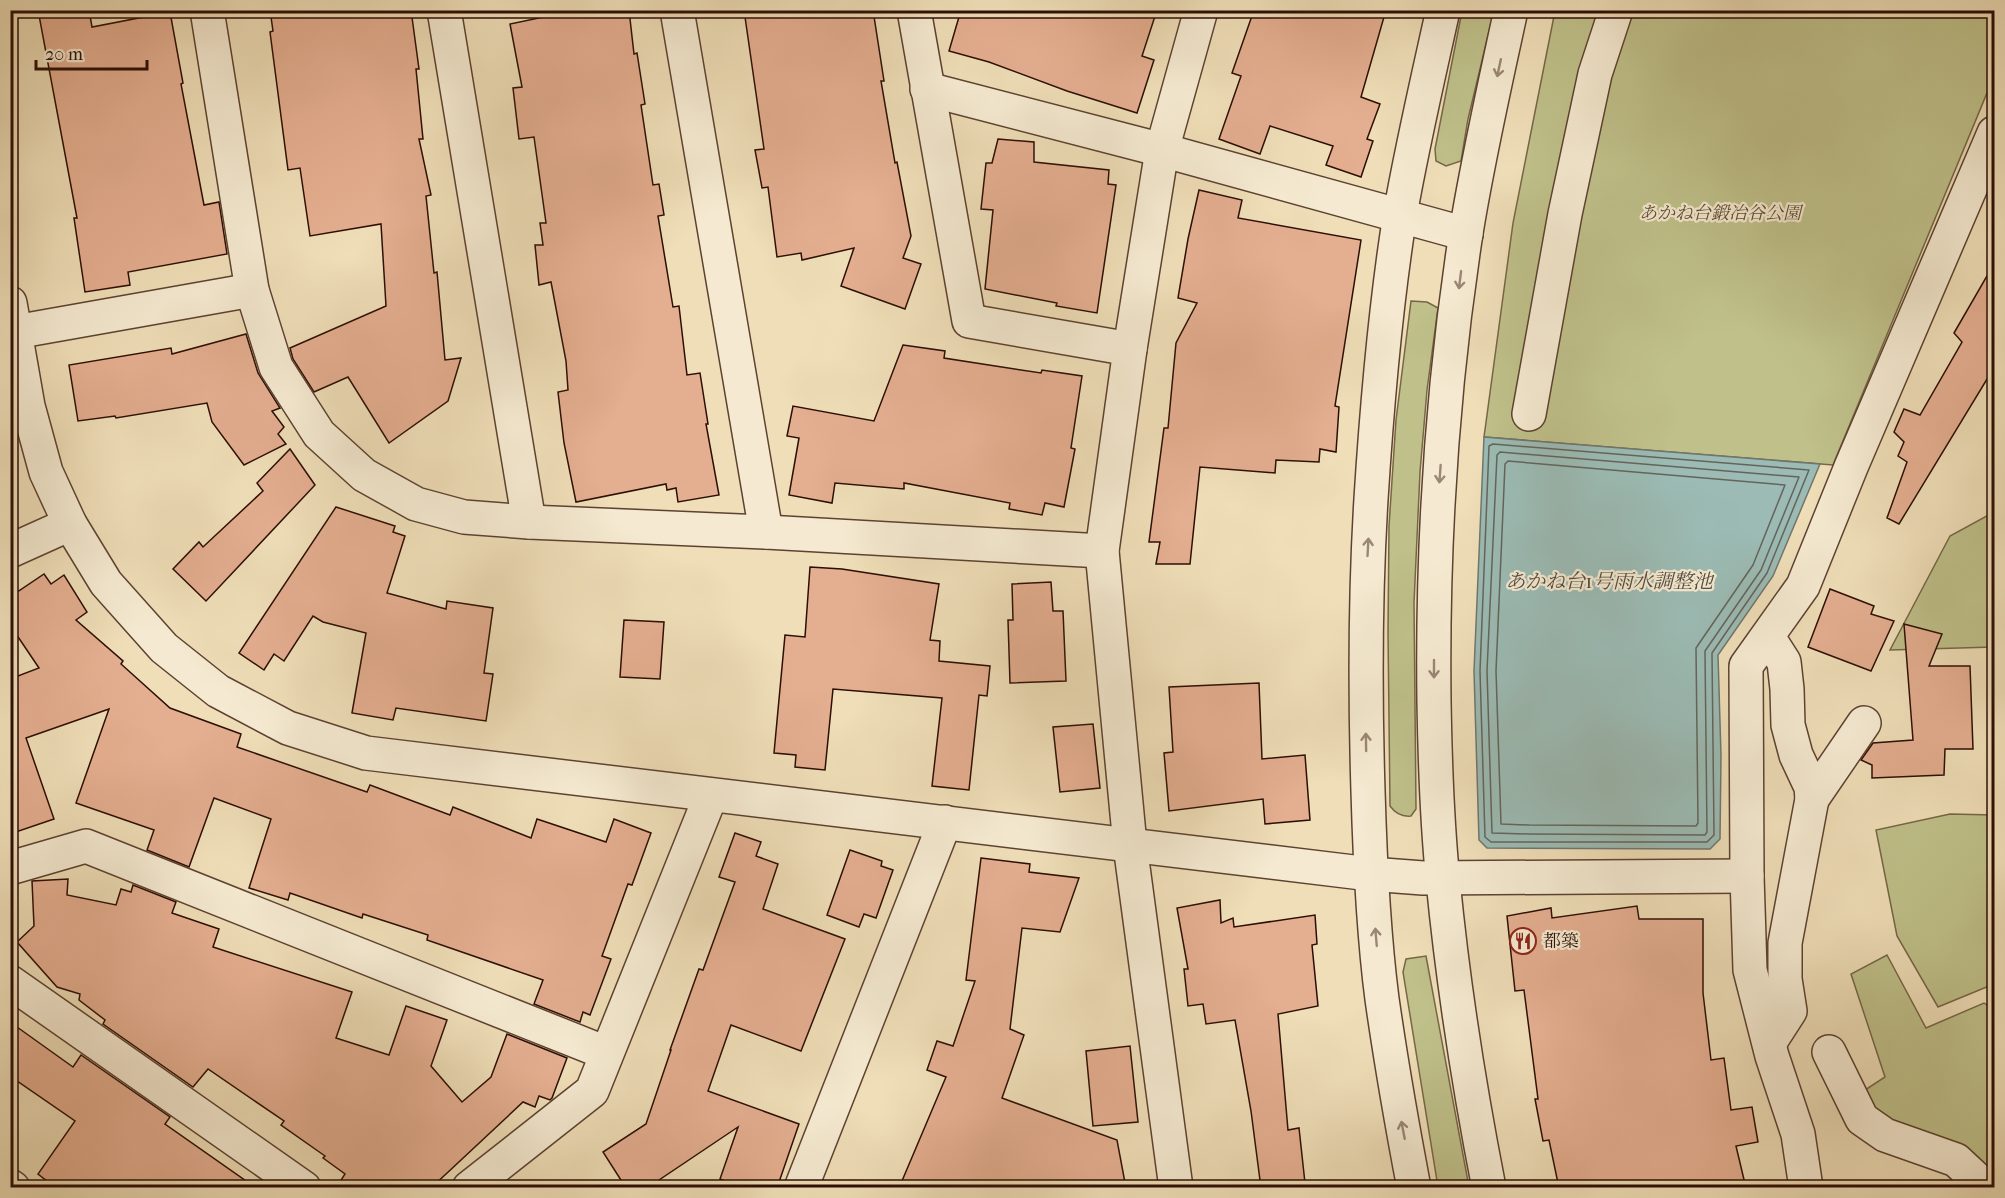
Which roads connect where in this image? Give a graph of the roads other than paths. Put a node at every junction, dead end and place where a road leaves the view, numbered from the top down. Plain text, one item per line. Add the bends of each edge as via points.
1 (207, 10) edge
2 (444, 10) edge
3 (678, 10) edge
4 (914, 10) edge
5 (1201, 10) edge
6 (1443, 10) edge
7 (1511, 10) edge
8 (1616, 10) edge
9 (927, 88) junction
10 (1995, 133) edge
11 (1162, 150) junction
12 (1400, 216) junction
13 (1466, 234) junction
14 (252, 290) junction
15 (13, 318) edge
16 (1130, 349) junction
17 (1529, 414) dead end
18 (529, 522) junction
19 (70, 524) junction
20 (766, 532) junction
21 (10, 551) edge
22 (1102, 551) junction
23 (1768, 637) junction
24 (1864, 723) dead end
25 (711, 795) junction
26 (1812, 799) junction
27 (945, 822) junction
28 (1130, 845) junction
29 (10, 868) edge
30 (1370, 874) junction
31 (1747, 876) junction
32 (1442, 878) junction
33 (10, 982) edge
34 (1770, 1042) junction
35 (1829, 1052) dead end
36 (606, 1053) junction
37 (304, 1188) edge
38 (469, 1188) edge
39 (801, 1188) edge
40 (1176, 1188) edge
41 (1414, 1188) edge
42 (1489, 1188) edge
43 (1806, 1188) edge
44 (1986, 1188) edge

1 - 14 street
2 - 18 street
3 - 20 street
4 - 9 street
5 - 11 street
6 - 12 street
7 -> 13 street
8 - 17 street via 1595,74
9 - 11 street
9 - 16 street via 969,321
10 - 23 street via 1803,586
11 - 12 street
11 - 16 street
12 - 13 street
30 -> 12 street via 1365,657 1368,552 1375,431
13 -> 32 street via 1442,439 1435,555 1435,759
14 - 15 street
14 - 18 street via 276,367 319,434 364,475 416,504 464,517
15 - 19 street via 28,406 46,472
16 - 22 street
18 - 20 street
19 - 21 street
19 - 25 street via 106,583 164,648 218,691 288,728 366,753
20 - 22 street
22 - 28 street
23 - 26 street via 1784,662 1788,725
23 - 31 street via 1746,666
24 - 26 street
25 - 27 street
25 - 36 street
26 - 34 street via 1785,943 1790,1011
27 - 28 street
27 - 39 street
28 - 30 street
28 - 40 street
29 - 36 street via 86,846
30 - 32 street
41 -> 30 street via 1382,998
31 - 32 street
31 - 34 street via 1750,970
32 - 42 street via 1457,1001
33 - 37 street
34 - 43 street via 1798,1134
35 - 44 street via 1862,1119 1885,1135 1956,1160
36 - 38 street via 592,1090

